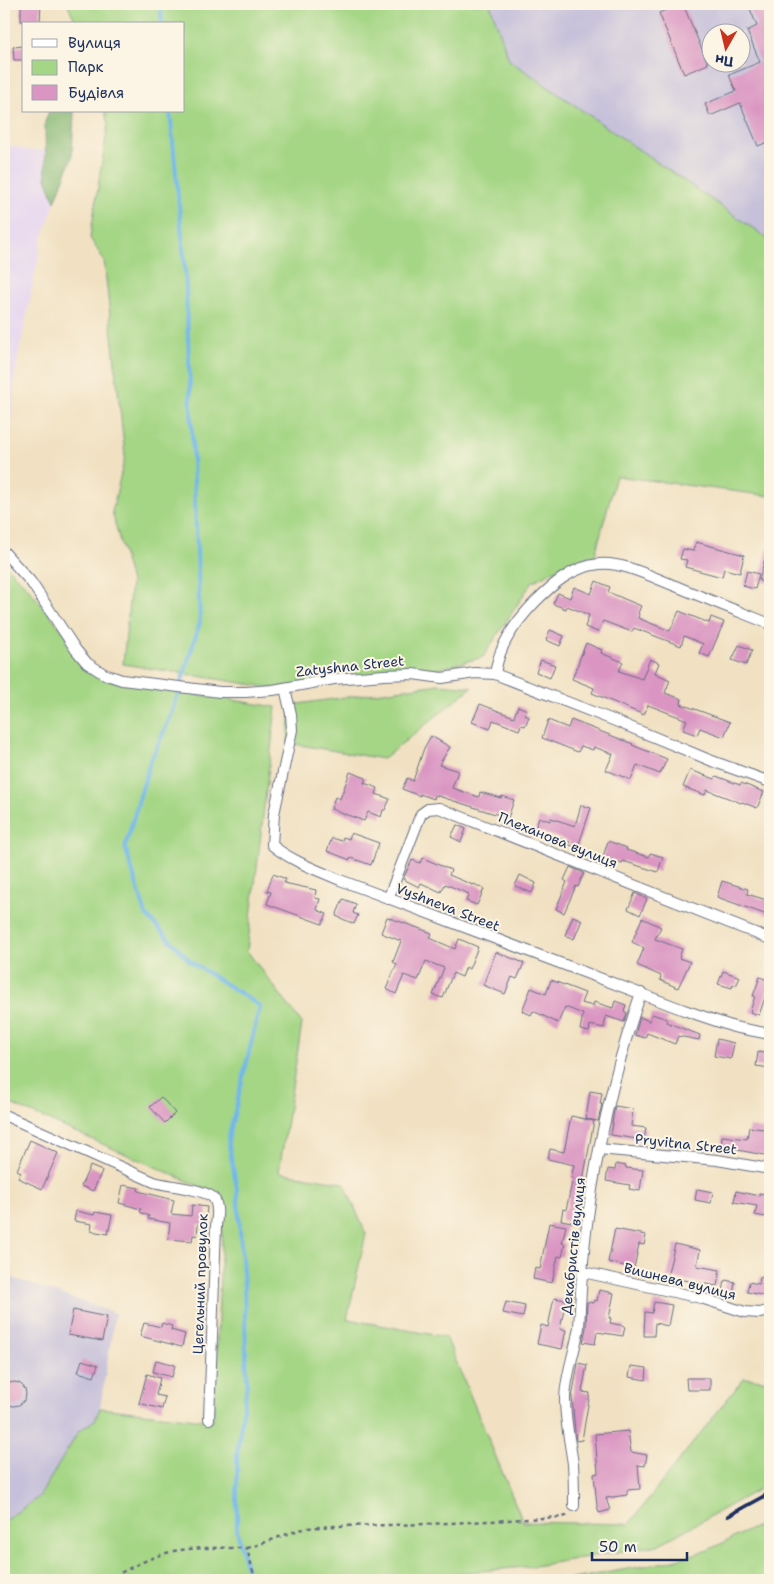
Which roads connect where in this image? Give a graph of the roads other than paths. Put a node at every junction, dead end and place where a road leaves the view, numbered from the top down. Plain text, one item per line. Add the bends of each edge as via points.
1 (4, 552) edge
2 (770, 624) edge
3 (494, 674) junction
4 (285, 688) junction
5 (770, 782) edge
6 (388, 899) junction
7 (770, 939) edge
8 (641, 993) junction
9 (770, 1034) edge
10 (4, 1115) edge
11 (599, 1148) junction
12 (770, 1169) edge
13 (583, 1272) junction
14 (770, 1310) edge
15 (210, 1419) dead end
16 (574, 1506) road end

1 - 4 street, Zatyshna Street via 31,582 76,650 104,674 122,680 220,692
2 - 3 street via 643,574 612,564 599,564 563,577 528,609 501,648
3 - 4 street, Zatyshna Street via 474,672 442,678 390,674
3 - 5 street, Zatyshna Street
4 - 6 street, Vyshneva Street via 292,730 274,814 272,845 294,859
6 - 7 street, Плеханова вулиця via 419,818 428,809 439,808
6 - 8 street, Vyshneva Street
8 - 9 street, Vyshneva Street via 718,1023
8 - 11 street, Декабристів вулиця
10 - 15 street, Цегельний провулок via 154,1182 205,1192 215,1200
11 - 12 street, Pryvitna Street
11 - 13 street, Декабристів вулиця
13 - 14 street, Вишнева вулиця via 701,1298 745,1312
13 - 16 street, Декабристів вулиця via 578,1337 566,1386

